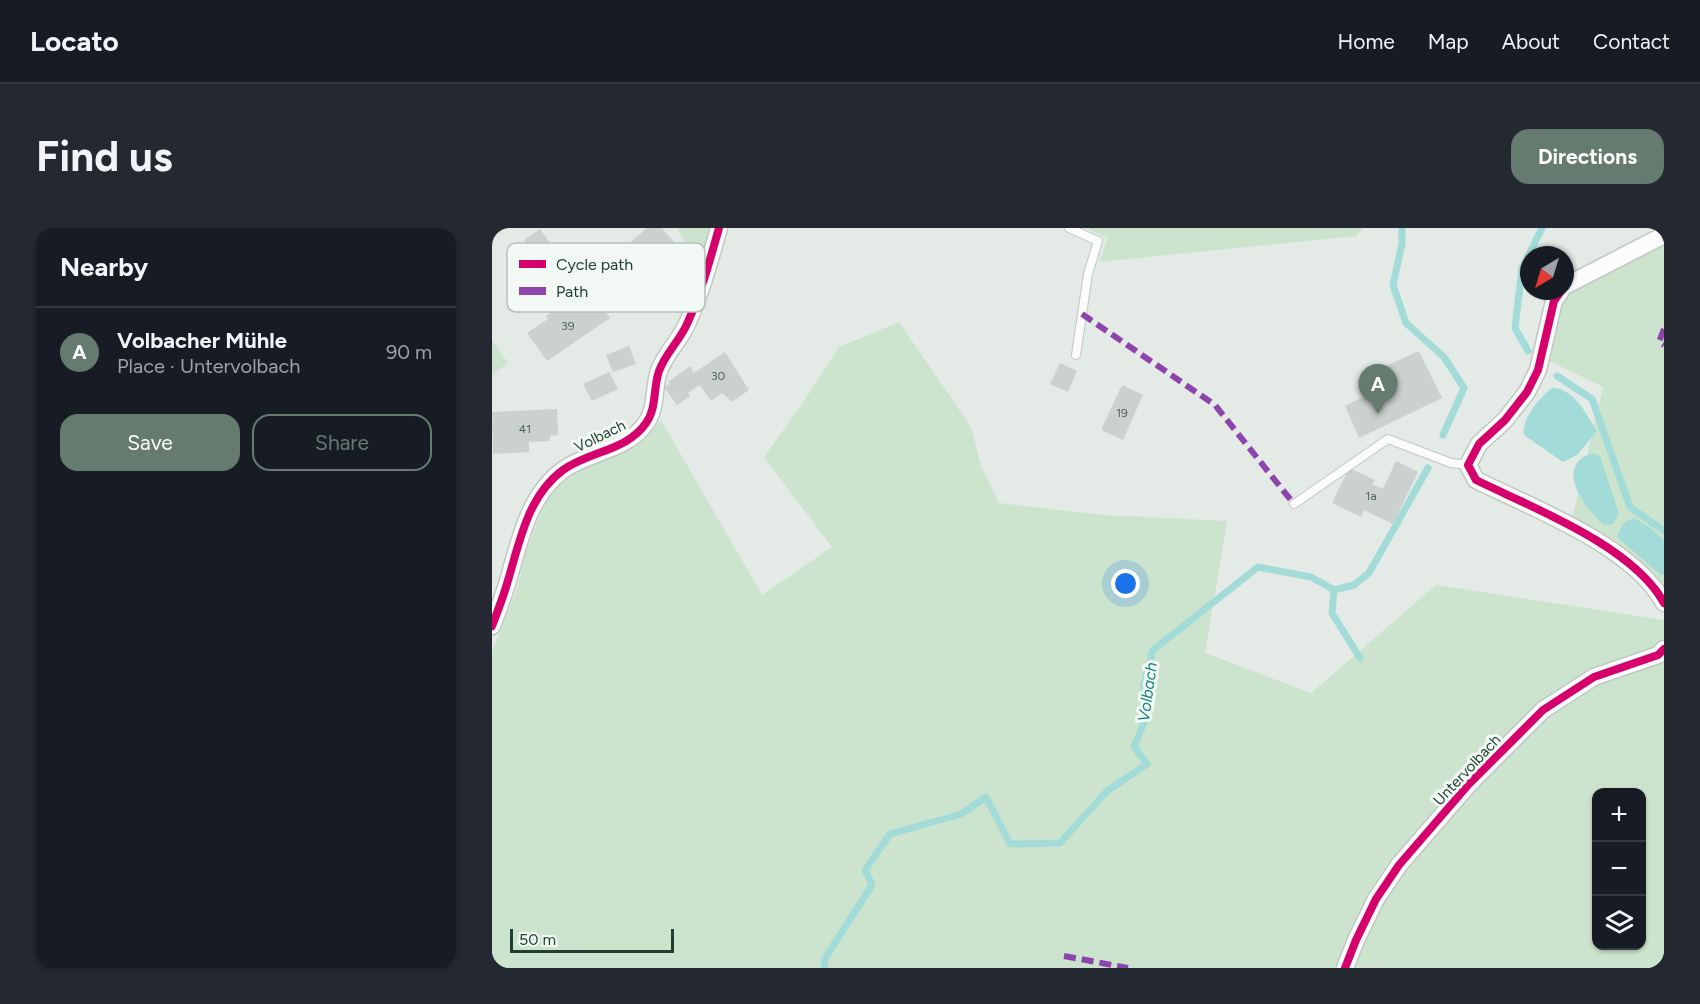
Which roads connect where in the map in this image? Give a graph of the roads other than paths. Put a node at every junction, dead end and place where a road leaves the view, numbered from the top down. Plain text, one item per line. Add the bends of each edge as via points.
1 (719, 228) edge
2 (1069, 228) edge
3 (1664, 235) edge
4 (705, 270) edge
5 (1574, 281) edge
6 (1556, 300) edge
7 (691, 312) edge
8 (1076, 355) dead end
9 (1468, 465) junction
10 (1294, 504) dead end
11 (1664, 603) edge
12 (492, 626) edge
13 (1664, 649) edge
14 (1345, 968) edge

1 - 4 street, Volbach
2 - 8 lane via 1098,241 1088,274
3 - 5 street
6 - 9 street via 1538,370 1527,392 1479,444
7 - 12 street, Volbach via 660,368 652,412 637,433 565,469 544,488 524,526
9 - 10 lane via 1451,463 1389,440
9 - 11 street via 1476,480 1608,548 1641,574
13 - 14 street, Untervolbach via 1658,655 1594,677 1543,710 1469,784 1399,865 1376,899

